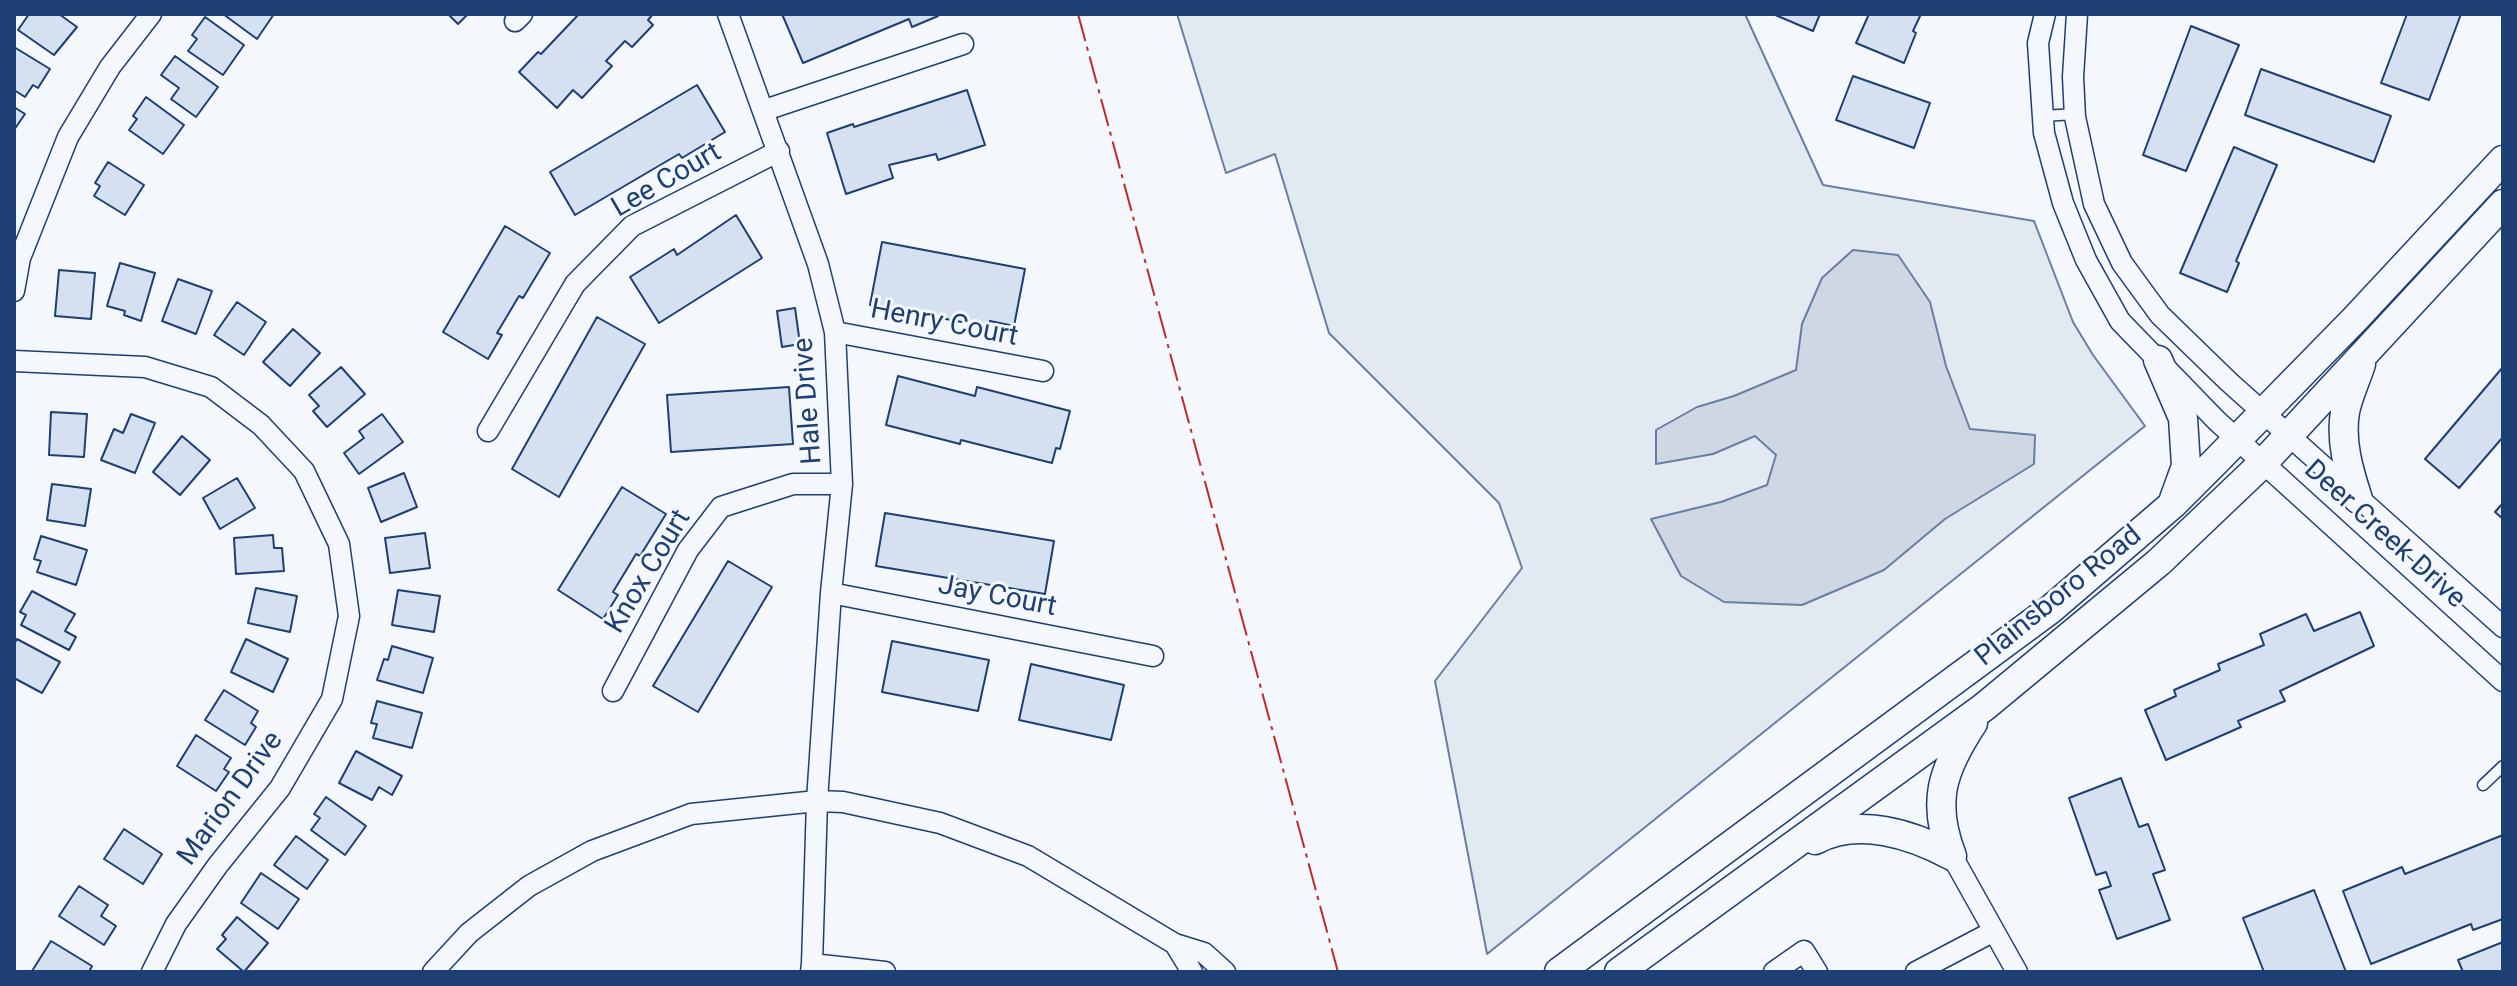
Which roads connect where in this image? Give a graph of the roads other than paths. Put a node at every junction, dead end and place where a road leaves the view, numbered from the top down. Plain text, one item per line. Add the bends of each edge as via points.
1 (151, 14) edge
2 (728, 14) edge
3 (2045, 14) edge
4 (2077, 14) edge
5 (963, 44) dead end
6 (765, 110) junction
7 (2075, 114) junction
8 (2043, 116) junction
9 (779, 151) junction
10 (2503, 160) edge
11 (2503, 204) edge
12 (14, 291) edge
13 (835, 332) junction
14 (2363, 357) junction
15 (2158, 360) junction
16 (14, 361) edge
17 (1043, 371) dead end
18 (2262, 414) junction
19 (488, 431) dead end
20 (2287, 436) junction
21 (2237, 440) junction
22 (2263, 463) junction
23 (842, 484) junction
24 (2358, 499) junction
25 (2173, 504) junction
26 (831, 593) junction
27 (2503, 627) edge
28 (1153, 656) dead end
29 (2503, 681) edge
30 (613, 691) dead end
31 (1984, 707) junction
32 (2503, 766) edge
33 (2483, 785) dead end
34 (817, 801) junction
35 (1952, 856) junction
36 (1775, 860) junction
37 (1994, 931) junction
38 (1175, 944) junction
39 (812, 968) edge
40 (158, 969) edge
41 (433, 972) edge
42 (885, 972) edge
43 (1192, 972) edge
44 (1225, 972) edge
45 (1559, 972) edge
46 (1619, 972) edge
47 (1774, 972) edge
48 (1817, 972) edge
49 (1916, 972) edge
50 (2017, 972) edge

1 - 12 street via 110,67 68,137 20,258
2 - 6 street, Hale Drive
3 - 8 street, Deer Creek Drive via 2038,43
4 - 7 street, Deer Creek Drive
5 - 6 street
6 - 9 street, Hale Drive
7 - 8 lane
7 - 18 street, Deer Creek Drive via 2094,204 2122,263 2160,315
8 - 15 street, Deer Creek Drive via 2063,203 2086,260 2120,321
9 - 13 street, Hale Drive
9 - 19 street, Lee Court via 632,226 575,284
10 - 18 street, Plainsboro Road
11 - 14 street, Plainsboro Road
13 - 17 street, Henry Court
13 - 23 street, Hale Drive
14 - 20 street, Plainsboro Road
14 - 24 street via 2345,412 2345,455
15 - 21 street, Deer Creek Drive
15 - 25 street via 2183,418 2186,466
16 - 40 street, Marion Drive via 145,367 211,387 261,425 304,471 339,544 349,616 332,699 280,788 176,924
18 - 20 street, Deer Creek Drive
18 - 21 street, Plainsboro Road
20 - 22 street, Plainsboro Road
20 - 24 street, Deer Creek Drive
21 - 22 street, Deer Creek Drive
21 - 25 street, Plainsboro Road
22 - 29 street, Deer Creek Drive
22 - 31 street, Plainsboro Road via 2159,562
23 - 26 street, Hale Drive
23 - 30 street, Knox Court via 793,484 721,507 688,550
24 - 27 street, Deer Creek Drive
25 - 45 street, Plainsboro Road via 2032,624
26 - 28 street, Jay Court
26 - 34 street, Hale Drive
31 - 35 street via 1952,757 1941,789 1942,824
31 - 36 street, Plainsboro Road
32 - 33 lane
34 - 38 street via 940,823 1028,856
34 - 39 street, Hale Drive
34 - 41 street via 691,814 592,851 529,886 469,933
35 - 36 street via 1910,837 1865,830 1828,833
35 - 37 street
36 - 46 street, Plainsboro Road
37 - 49 street
37 - 50 street
38 - 43 street
38 - 44 street via 1204,953
39 - 42 street
47 - 48 street via 1804,951

